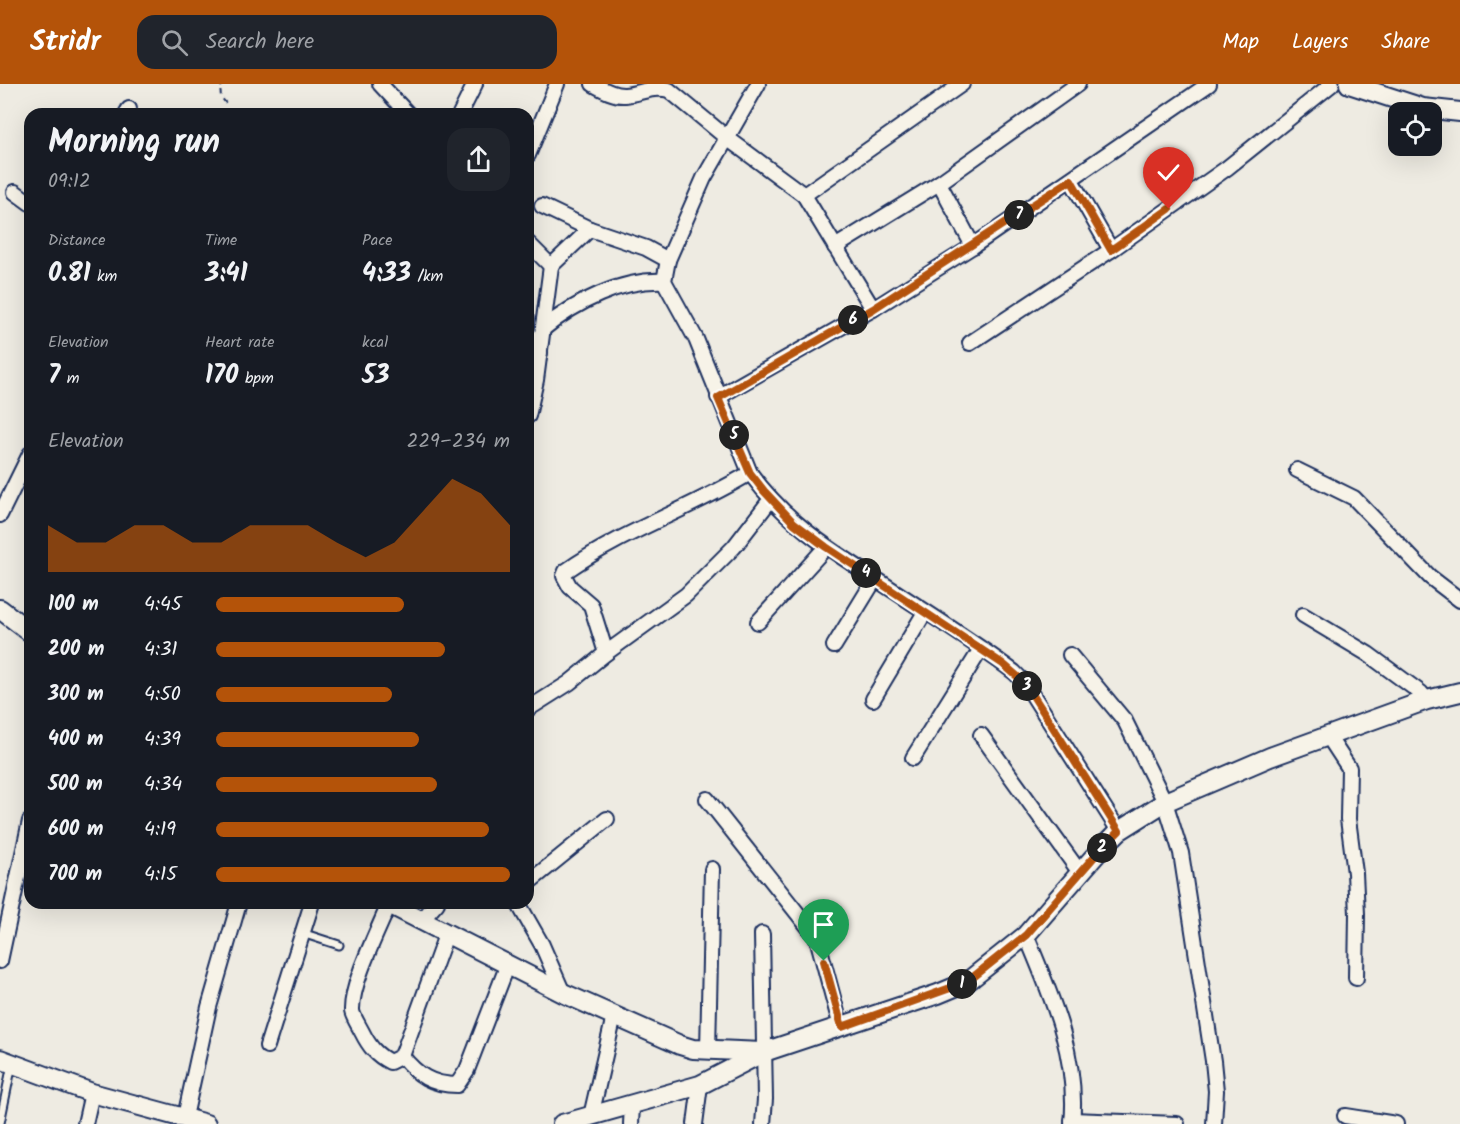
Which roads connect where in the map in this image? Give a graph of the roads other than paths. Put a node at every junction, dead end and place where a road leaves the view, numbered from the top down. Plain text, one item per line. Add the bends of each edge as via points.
1 (380, 84) edge
2 (458, 84) edge
3 (557, 84) edge
4 (592, 84) edge
5 (758, 84) edge
6 (962, 84) edge
7 (1078, 84) edge
8 (1209, 84) edge
9 (1332, 84) edge
10 (1349, 84) edge
11 (1375, 89) edge
12 (472, 90) edge
13 (402, 108) edge
14 (463, 108) edge
15 (1460, 112) edge
16 (728, 138) junction
17 (534, 140) edge
18 (1071, 180) junction
19 (939, 183) junction
20 (15, 192) dead end
21 (804, 195) junction
22 (24, 199) edge
23 (543, 206) dead end
24 (590, 229) junction
25 (973, 246) junction
26 (835, 247) junction
27 (534, 249) edge
28 (1111, 250) junction
29 (668, 260) junction
30 (551, 266) junction
31 (664, 281) junction
32 (873, 309) junction
33 (543, 329) junction
34 (534, 343) edge
35 (970, 343) dead end
36 (540, 353) junction
37 (534, 384) edge
38 (718, 398) junction
39 (24, 466) edge
40 (1297, 470) dead end
41 (750, 473) junction
42 (771, 499) junction
43 (0, 516) edge
44 (826, 547) junction
45 (875, 579) junction
46 (1460, 600) edge
47 (0, 609) edge
48 (926, 612) junction
49 (1303, 615) dead end
50 (758, 622) dead end
51 (24, 627) edge
52 (834, 646) dead end
53 (981, 649) junction
54 (606, 653) junction
55 (1070, 655) dead end
56 (1460, 692) edge
57 (873, 699) dead end
58 (1427, 700) junction
59 (534, 705) edge
60 (981, 735) dead end
61 (1328, 736) junction
62 (912, 758) dead end
63 (708, 799) dead end
64 (1165, 802) junction
65 (607, 819) dead end
66 (1119, 831) junction
67 (24, 849) edge
68 (712, 869) dead end
69 (1081, 874) junction
70 (534, 878) edge
71 (237, 909) edge
72 (310, 909) edge
73 (386, 909) edge
74 (399, 909) edge
75 (432, 909) edge
76 (521, 909) edge
77 (422, 920) junction
78 (447, 932) junction
79 (302, 933) junction
80 (762, 934) dead end
81 (1026, 935) junction
82 (339, 945) dead end
83 (0, 961) edge
84 (508, 964) junction
85 (1356, 978) dead end
86 (563, 993) junction
87 (614, 1016) junction
88 (842, 1027) junction
89 (267, 1046) dead end
90 (708, 1050) junction
91 (764, 1052) junction
92 (402, 1056) junction
93 (6, 1062) edge
94 (700, 1085) junction
95 (92, 1093) junction
96 (633, 1106) junction
97 (591, 1116) junction
98 (1346, 1116) dead end
99 (184, 1117) junction
100 (1072, 1122) edge
101 (0, 1123) edge
102 (1143, 1123) edge
103 (85, 1124) edge
104 (206, 1124) edge
105 (562, 1124) edge
106 (632, 1124) edge
107 (695, 1124) edge
108 (763, 1124) edge
109 (1177, 1124) edge
110 (1215, 1124) edge
111 (1396, 1124) edge

1 - 13 street
2 - 12 street
3 - 17 street
4 - 16 street via 625,95 660,87 669,90
5 - 16 street
6 - 21 street
7 - 19 street
8 - 18 street
9 - 28 street via 1227,168
10 - 11 street
11 - 15 street via 1423,108
12 - 14 street
16 - 21 street
16 - 29 street via 704,178
18 - 25 street
18 - 28 street
19 - 25 street
19 - 26 street
20 - 22 street
21 - 26 street
23 - 24 street
24 - 29 street via 646,248
24 - 30 street
25 - 32 street
26 - 32 street
27 - 30 street
28 - 35 street
29 - 31 street
30 - 33 street
31 - 33 street via 634,282 597,296
31 - 38 street via 696,339
32 - 38 street
33 - 36 street
34 - 36 street
36 - 37 street
38 - 41 street
39 - 43 street
40 - 46 street via 1354,498 1430,577
41 - 42 street
41 - 54 street via 593,552 566,571 564,576 570,587 591,605
42 - 44 street
42 - 54 street via 734,547 694,587
44 - 45 street
44 - 50 street
45 - 48 street
45 - 52 street
47 - 51 street
48 - 53 street
48 - 57 street
49 - 58 street via 1368,654
53 - 62 street
53 - 66 street via 1025,683
54 - 59 street
55 - 64 street via 1125,722
56 - 58 street
58 - 61 street
60 - 69 street
61 - 64 street
61 - 85 street via 1348,768 1348,819 1357,914
63 - 88 street via 817,938
64 - 66 street
64 - 110 street via 1181,853 1213,1061
65 - 70 street
66 - 69 street
67 - 83 street
68 - 90 street
69 - 81 street
71 - 99 street via 209,1007
72 - 79 street
73 - 92 street via 358,981 352,1012 377,1056 390,1062
74 - 77 street
75 - 77 street
76 - 86 street
77 - 78 street
78 - 84 street
78 - 92 street
79 - 82 lane
79 - 89 street
80 - 91 street
81 - 88 street via 967,982
81 - 100 street via 1068,1047 1073,1082
84 - 86 street
84 - 92 street via 468,1070 457,1085 426,1079
86 - 87 street
87 - 90 street via 680,1045
87 - 97 street
88 - 91 street
90 - 91 street
91 - 94 street
91 - 108 street
93 - 95 street
93 - 101 lane
94 - 96 street
94 - 107 street
95 - 99 street
95 - 103 street
96 - 97 street
96 - 106 street
97 - 105 street
98 - 111 street
99 - 104 street
100 - 102 street
102 - 109 street

